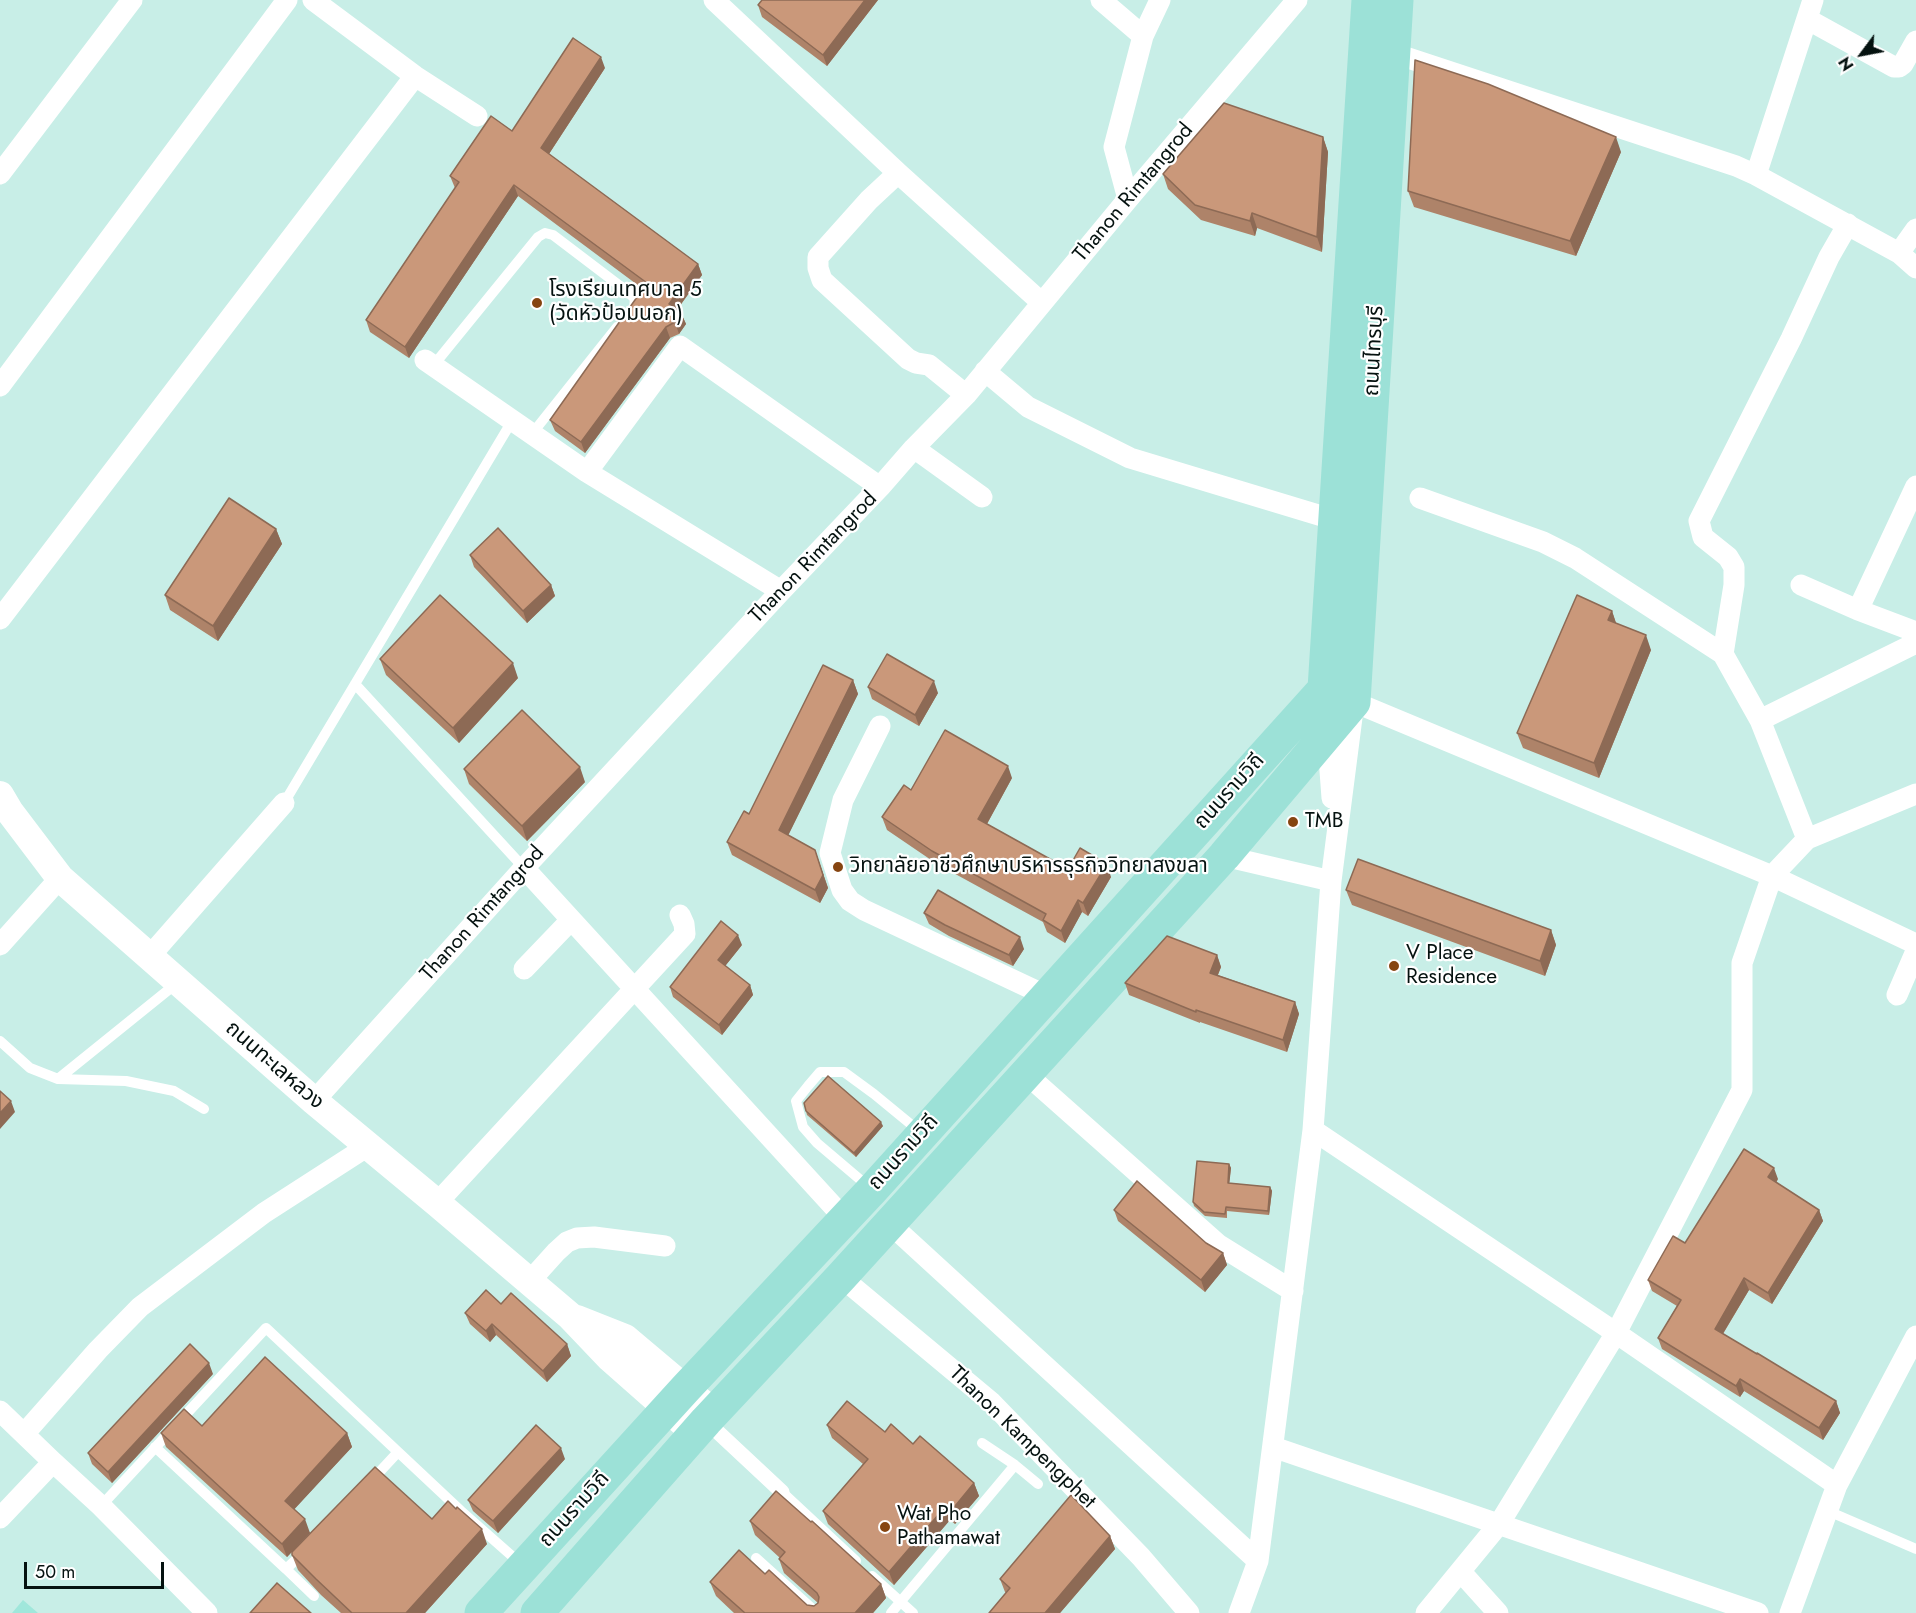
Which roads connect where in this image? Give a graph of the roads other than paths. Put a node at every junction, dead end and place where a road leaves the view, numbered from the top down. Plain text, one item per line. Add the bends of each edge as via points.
1 (132, 0) edge
2 (287, 0) edge
3 (313, 0) edge
4 (714, 0) edge
5 (1101, 0) edge
6 (1160, 0) edge
7 (1297, 0) edge
8 (1368, 0) edge
9 (1397, 0) edge
10 (1810, 9) edge
11 (1143, 36) junction
12 (1916, 41) edge
13 (1393, 53) junction
14 (415, 76) junction
15 (477, 116) dead end
16 (898, 173) junction
17 (0, 174) edge
18 (1756, 175) junction
19 (1128, 199) junction
20 (1848, 224) junction
21 (1916, 229) edge
22 (1899, 253) junction
23 (1916, 268) edge
24 (1042, 303) junction
25 (429, 363) joint
26 (985, 371) junction
27 (0, 386) edge
28 (966, 395) junction
29 (512, 421) junction
30 (531, 435) junction
31 (914, 448) junction
32 (587, 472) junction
33 (1916, 486) edge
34 (880, 488) junction
35 (982, 497) dead end
36 (1420, 498) dead end
37 (1335, 520) junction
38 (1801, 585) dead end
39 (781, 591) junction
40 (1858, 610) junction
41 (0, 619) edge
42 (1916, 632) edge
43 (1916, 643) edge
44 (1723, 654) junction
45 (355, 684) junction
46 (1324, 689) junction
47 (1354, 702) junction
48 (1760, 720) junction
49 (880, 726) dead end
50 (1328, 734) junction
51 (1916, 794) edge
52 (0, 795) edge
53 (284, 803) joint
54 (1807, 839) junction
55 (1335, 840) junction
56 (1224, 856) junction
57 (524, 868) junction
58 (1772, 876) junction
59 (60, 878) junction
60 (1331, 881) junction
61 (680, 915) dead end
62 (571, 920) junction
63 (1916, 944) edge
64 (0, 945) edge
65 (1916, 951) edge
66 (149, 957) junction
67 (524, 969) dead end
68 (177, 982) junction
69 (635, 989) junction
70 (1897, 994) dead end
71 (1047, 996) junction
72 (0, 1041) edge
73 (1025, 1073) junction
74 (58, 1079) junction
75 (314, 1101) junction
76 (204, 1109) dead end
77 (1313, 1130) junction
78 (922, 1133) junction
79 (368, 1146) junction
80 (872, 1190) junction
81 (437, 1203) junction
82 (844, 1218) junction
83 (889, 1223) junction
84 (665, 1246) dead end
85 (841, 1277) junction
86 (529, 1282) junction
87 (1293, 1291) junction
88 (1616, 1333) junction
89 (1916, 1336) edge
90 (676, 1399) junction
91 (0, 1411) edge
92 (705, 1422) junction
93 (24, 1434) junction
94 (981, 1443) dead end
95 (155, 1447) junction
96 (1273, 1447) junction
97 (398, 1452) junction
98 (53, 1462) junction
99 (1015, 1465) junction
100 (1038, 1484) dead end
101 (1837, 1485) junction
102 (366, 1487) edge
103 (782, 1492) joint
104 (100, 1506) junction
105 (1828, 1511) junction
106 (0, 1518) edge
107 (1499, 1524) junction
108 (309, 1547) edge
109 (1916, 1549) edge
110 (756, 1558) dead end
111 (1258, 1561) junction
112 (524, 1566) junction
113 (286, 1569) junction
114 (1461, 1572) junction
115 (314, 1596) edge
116 (900, 1603) junction
117 (207, 1613) edge
118 (481, 1613) edge
119 (537, 1613) edge
120 (817, 1613) edge
121 (891, 1613) edge
122 (913, 1613) edge
123 (1189, 1613) edge
124 (1239, 1613) edge
125 (1426, 1613) edge
126 (1498, 1613) edge
127 (1758, 1613) edge
128 (1790, 1613) edge

1 - 17 street
2 - 27 street
3 - 14 street
4 - 16 street
5 - 11 street
6 - 11 street
7 - 19 street, Thanon Rimtangrod
8 - 37 main road, ถนนไทรบุรี
9 - 13 main road, ถนนไทรบุรี
10 - 12 street via 1894,67 1903,64
10 - 18 street
11 - 19 street via 1114,147
13 - 18 street
13 - 47 main road, ถนนไทรบุรี
14 - 15 street
14 - 41 street
16 - 24 street
16 - 28 street via 818,257 818,268 822,280 908,359 929,365
18 - 20 street
19 - 24 street, Thanon Rimtangrod
20 - 22 street
20 - 44 street via 1699,521 1703,537 1728,557 1734,567
21 - 22 street
22 - 23 street
24 - 26 street, Thanon Rimtangrod
25 - 29 street
25 - 30 lane via 538,237 545,233 553,235 635,298 634,307
26 - 28 street, Thanon Rimtangrod
26 - 37 street via 1028,407 1130,458
28 - 31 street, Thanon Rimtangrod
29 - 30 street
29 - 45 lane
30 - 32 street
31 - 34 street, Thanon Rimtangrod
31 - 35 street
32 - 34 street via 680,346
32 - 39 street
33 - 40 street
34 - 39 street, Thanon Rimtangrod
36 - 44 street via 1543,542 1575,558
37 - 46 main road, ถนนไทรบุรี
38 - 40 street
39 - 57 street, Thanon Rimtangrod
40 - 42 street
43 - 48 street
44 - 48 street
45 - 53 lane
45 - 57 lane
46 - 47 main road
46 - 50 street
46 - 71 main road, ถนนรามวิถี
47 - 50 main road, ถนนรามวิถี
47 - 55 street
47 - 58 street
48 - 54 street
49 - 71 street via 843,800 830,853 842,890 864,910
50 - 55 street
50 - 56 main road, ถนนรามวิถี
51 - 54 street
52 - 59 main road, ถนนทะเลหลวง
53 - 66 street
54 - 58 street
55 - 60 street
56 - 60 street
56 - 73 main road, ถนนรามวิถี
57 - 62 street
57 - 75 street, Thanon Rimtangrod
58 - 63 street
58 - 88 street via 1742,963 1742,1090
59 - 64 street
59 - 66 main road, ถนนทะเลหลวง
60 - 77 street
61 - 69 street via 685,934
62 - 67 street
62 - 69 street
65 - 70 street
66 - 68 main road, ถนนทะเลหลวง
68 - 74 lane
68 - 75 main road, ถนนทะเลหลวง
69 - 81 street
69 - 82 street
71 - 78 main road, ถนนรามวิถี
72 - 74 lane via 30,1068
73 - 83 main road, ถนนรามวิถี
73 - 87 street via 1219,1245
74 - 76 lane via 126,1081 174,1091
75 - 79 main road, ถนนทะเลหลวง
77 - 87 street
77 - 88 street
78 - 80 main road, ถนนรามวิถี
78 - 80 lane via 844,1072 820,1072 796,1101 803,1127
79 - 81 main road, ถนนทะเลหลวง
79 - 93 street via 264,1213 140,1307
80 - 82 main road, ถนนรามวิถี
81 - 86 main road, ถนนทะเลหลวง
82 - 90 main road, ถนนรามวิถี
83 - 85 main road, ถนนรามวิถี
83 - 111 street
84 - 86 street via 577,1238 567,1242
85 - 92 main road, ถนนรามวิถี
85 - 123 street, Thanon Kampengphet via 991,1402 1141,1557
86 - 90 main road, ถนนทะเลหลวง via 570,1316 610,1358
87 - 96 street
88 - 101 street
88 - 107 street
89 - 101 street
90 - 92 main road, ถนนทะเลหลวง
90 - 112 main road, ถนนรามวิถี
91 - 93 street
92 - 103 street
92 - 119 main road, ถนนรามวิถี
93 - 98 street
94 - 99 lane
95 - 97 lane via 266,1328
95 - 104 lane
95 - 113 lane
96 - 107 street
96 - 111 street
97 - 102 lane
97 - 112 lane via 465,1507
98 - 104 street
98 - 106 street
99 - 100 lane
99 - 116 lane
101 - 105 street
103 - 116 lane
104 - 117 street
105 - 109 lane
105 - 128 street
107 - 114 street
107 - 127 street
108 - 113 lane
110 - 120 lane
111 - 124 street
112 - 118 main road, ถนนรามวิถี
113 - 115 lane
114 - 125 street
114 - 126 street
116 - 121 lane
116 - 122 lane

